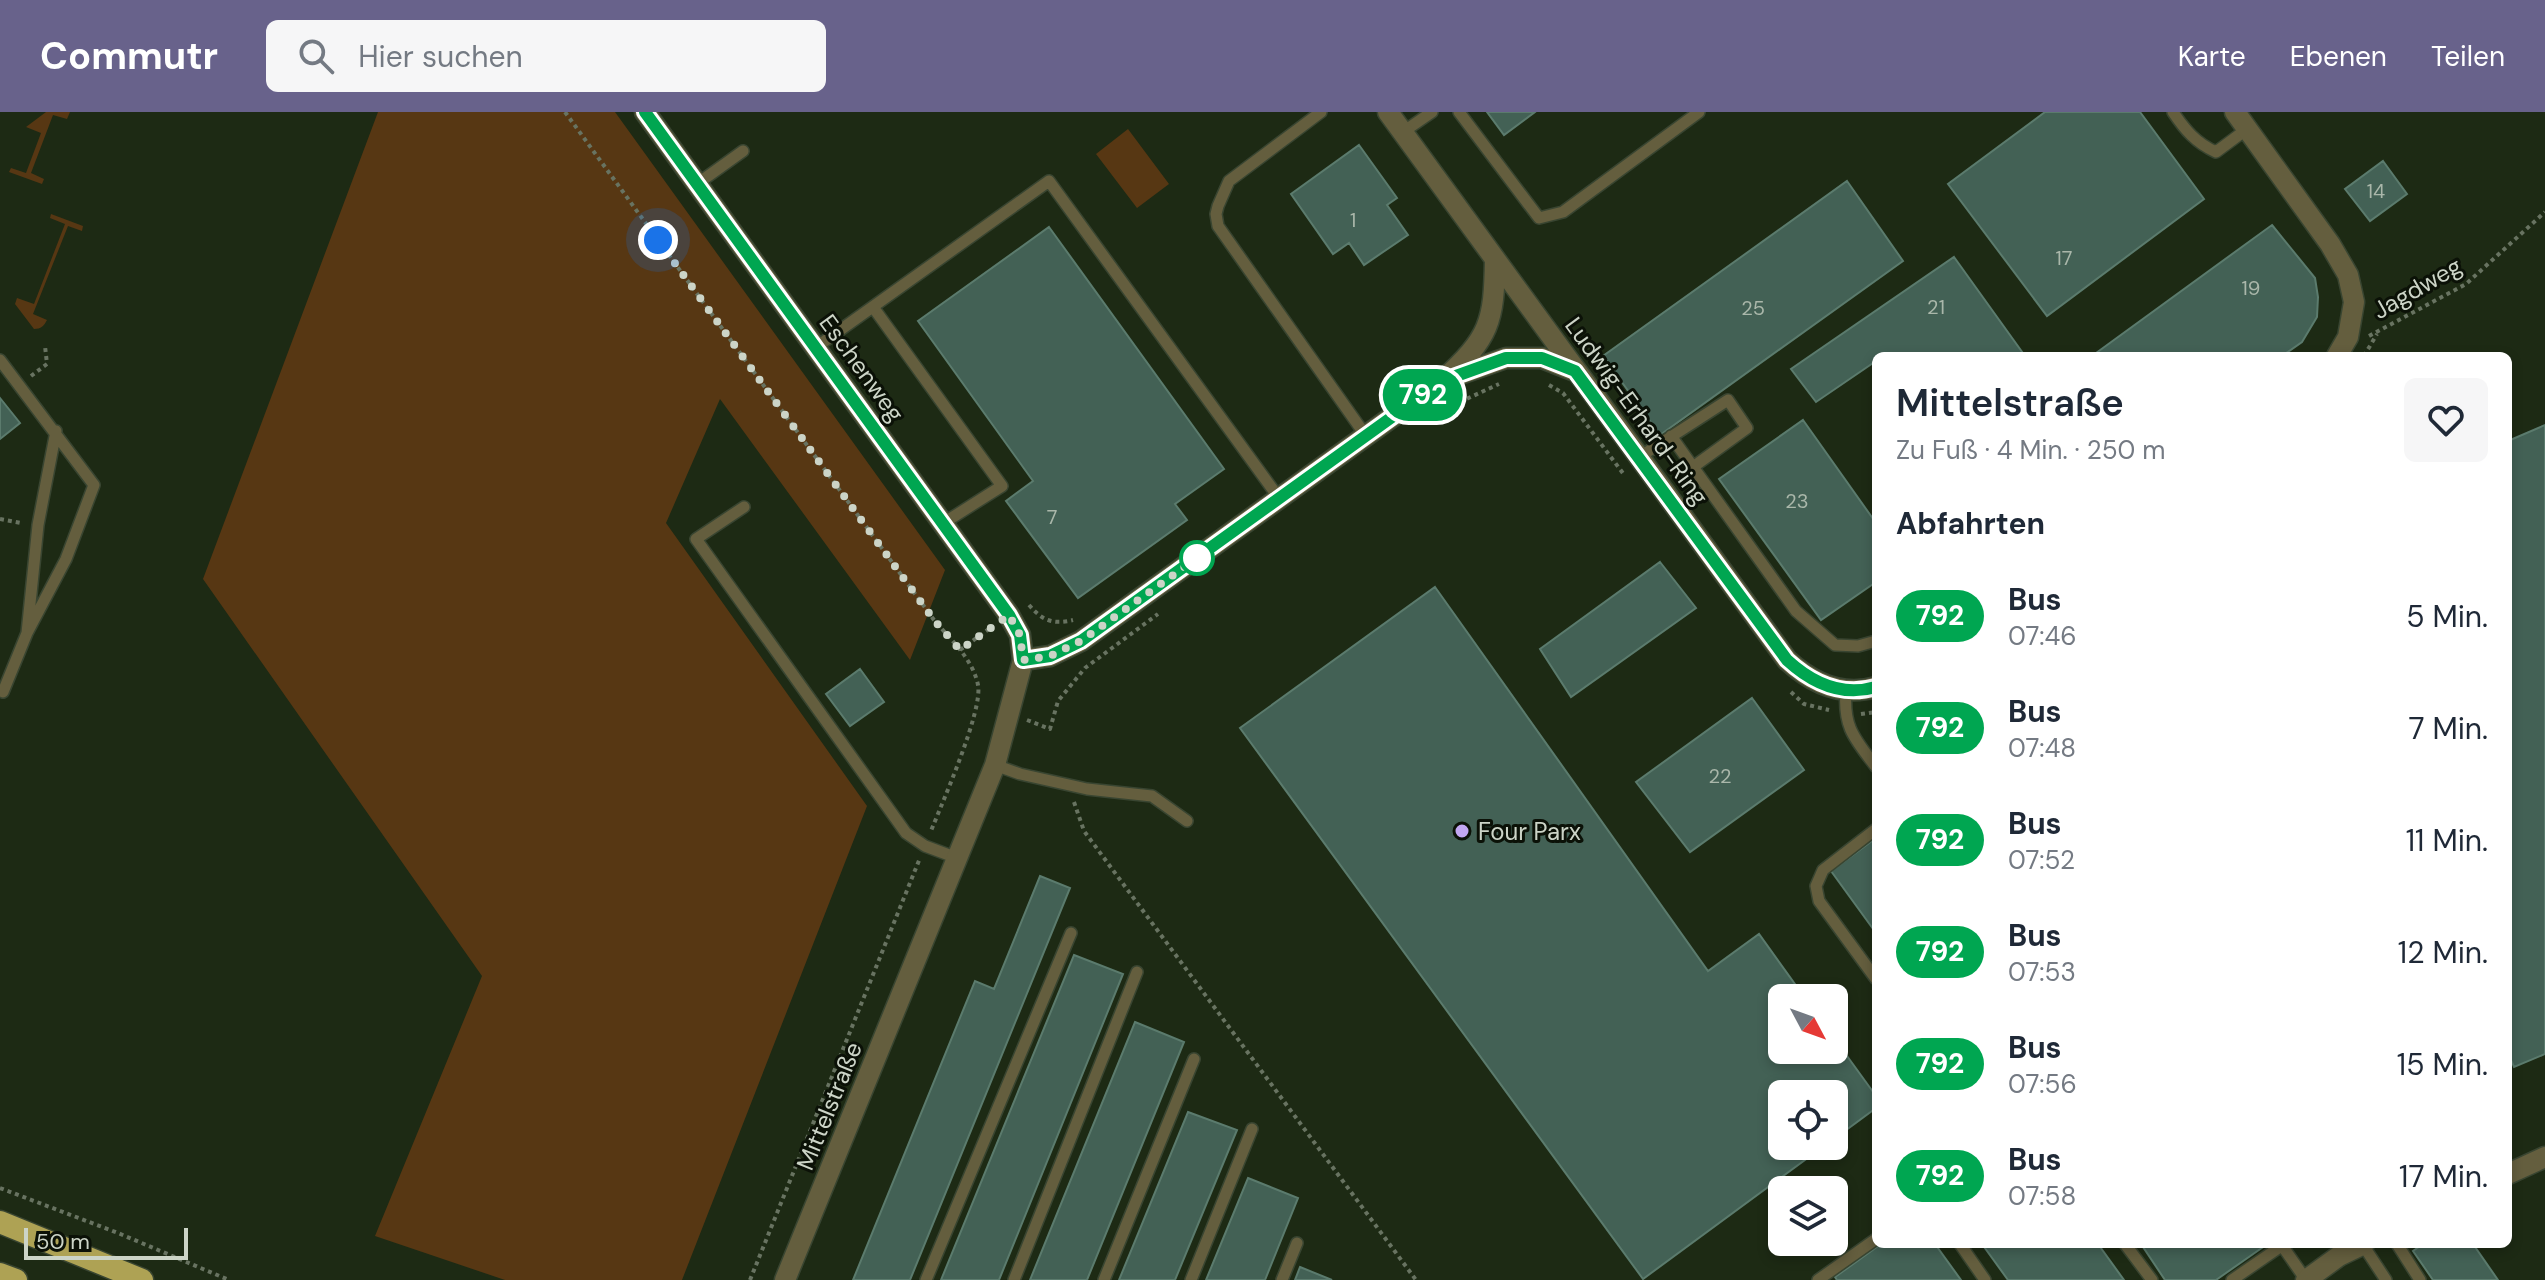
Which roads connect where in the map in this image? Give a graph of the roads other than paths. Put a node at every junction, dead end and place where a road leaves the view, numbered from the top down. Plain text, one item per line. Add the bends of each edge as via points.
1 (645, 112) edge
2 (1321, 112) edge
3 (1388, 112) edge
4 (1432, 112) edge
5 (1459, 112) edge
6 (1699, 112) edge
7 (2173, 112) edge
8 (2241, 120) edge
9 (1403, 132) junction
10 (743, 151) dead end
11 (697, 184) junction
12 (1495, 259) junction
13 (873, 307) junction
14 (815, 348) junction
15 (2339, 352) edge
16 (0, 360) edge
17 (1575, 371) junction
18 (1442, 381) junction
19 (56, 431) junction
20 (1366, 436) junction
21 (1671, 436) junction
22 (1638, 458) junction
23 (1693, 467) junction
24 (1279, 498) junction
25 (744, 507) dead end
26 (942, 524) junction
27 (27, 633) junction
28 (1872, 642) edge
29 (1023, 660) junction
30 (1872, 688) edge
31 (1846, 691) junction
32 (3, 692) dead end
33 (1872, 762) edge
34 (995, 765) junction
35 (1187, 821) dead end
36 (1872, 832) edge
37 (957, 858) junction
38 (1071, 933) dead end
39 (1137, 972) dead end
40 (1872, 974) edge
41 (1194, 1059) dead end
42 (1252, 1129) dead end
43 (2545, 1157) edge
44 (2512, 1172) edge
45 (0, 1222) edge
46 (1872, 1242) edge
47 (1297, 1243) dead end
48 (1963, 1248) edge
49 (2128, 1248) edge
50 (2278, 1248) edge
51 (2283, 1248) edge
52 (2356, 1248) edge
53 (2366, 1248) edge
54 (2400, 1248) edge
55 (0, 1274) edge
56 (16, 1280) edge
57 (142, 1280) edge
58 (785, 1280) edge
59 (926, 1280) edge
60 (1014, 1280) edge
61 (1104, 1280) edge
62 (1191, 1280) edge
63 (1282, 1280) edge
64 (1818, 1280) edge
65 (1985, 1280) edge
66 (2152, 1280) edge
67 (2232, 1280) edge
68 (2306, 1280) edge
69 (2386, 1280) edge
70 (2420, 1280) edge

1 - 11 street, Eschenweg
2 - 20 lane via 1229,181 1216,214 1218,226
3 - 9 street, Ludwig-Erhard-Ring
4 - 9 lane
5 - 6 lane via 1539,218 1563,212
7 - 8 lane via 2187,133 2216,152
8 - 15 street via 2348,275 2354,302 2348,337
9 - 12 street, Ludwig-Erhard-Ring
10 - 11 lane
11 - 14 street, Eschenweg
12 - 17 street, Ludwig-Erhard-Ring
12 - 18 street via 1494,302 1484,334
13 - 14 lane
13 - 24 lane via 1049,181
13 - 26 lane via 1002,486
14 - 26 street, Eschenweg
16 - 19 lane
17 - 18 street via 1542,358 1506,358
17 - 22 street, Ludwig-Erhard-Ring
18 - 20 street
19 - 27 lane via 38,525
19 - 27 lane via 94,485 66,559
20 - 24 street
21 - 22 lane
21 - 23 lane
21 - 23 lane via 1728,400 1747,428
22 - 31 street, Ludwig-Erhard-Ring via 1787,660 1805,677
23 - 28 lane via 1796,611 1835,645
24 - 29 street via 1081,641 1050,656
25 - 37 lane via 696,539 906,833
26 - 29 street, Eschenweg via 1009,615 1020,635
27 - 32 lane
29 - 34 street, Mittelstraße
30 - 31 street, Ludwig-Erhard-Ring
31 - 33 lane via 1844,713
34 - 35 lane via 1087,789 1152,796
34 - 37 street, Mittelstraße
36 - 40 lane via 1823,870 1816,886 1819,901
37 - 58 street, Mittelstraße
38 - 59 lane
39 - 60 lane
41 - 61 lane
42 - 62 lane
43 - 44 street
45 - 57 highway
46 - 64 lane
47 - 63 lane
48 - 65 lane
49 - 66 lane
50 - 67 lane
51 - 68 lane
52 - 68 street
53 - 69 lane
54 - 70 lane
55 - 56 highway

